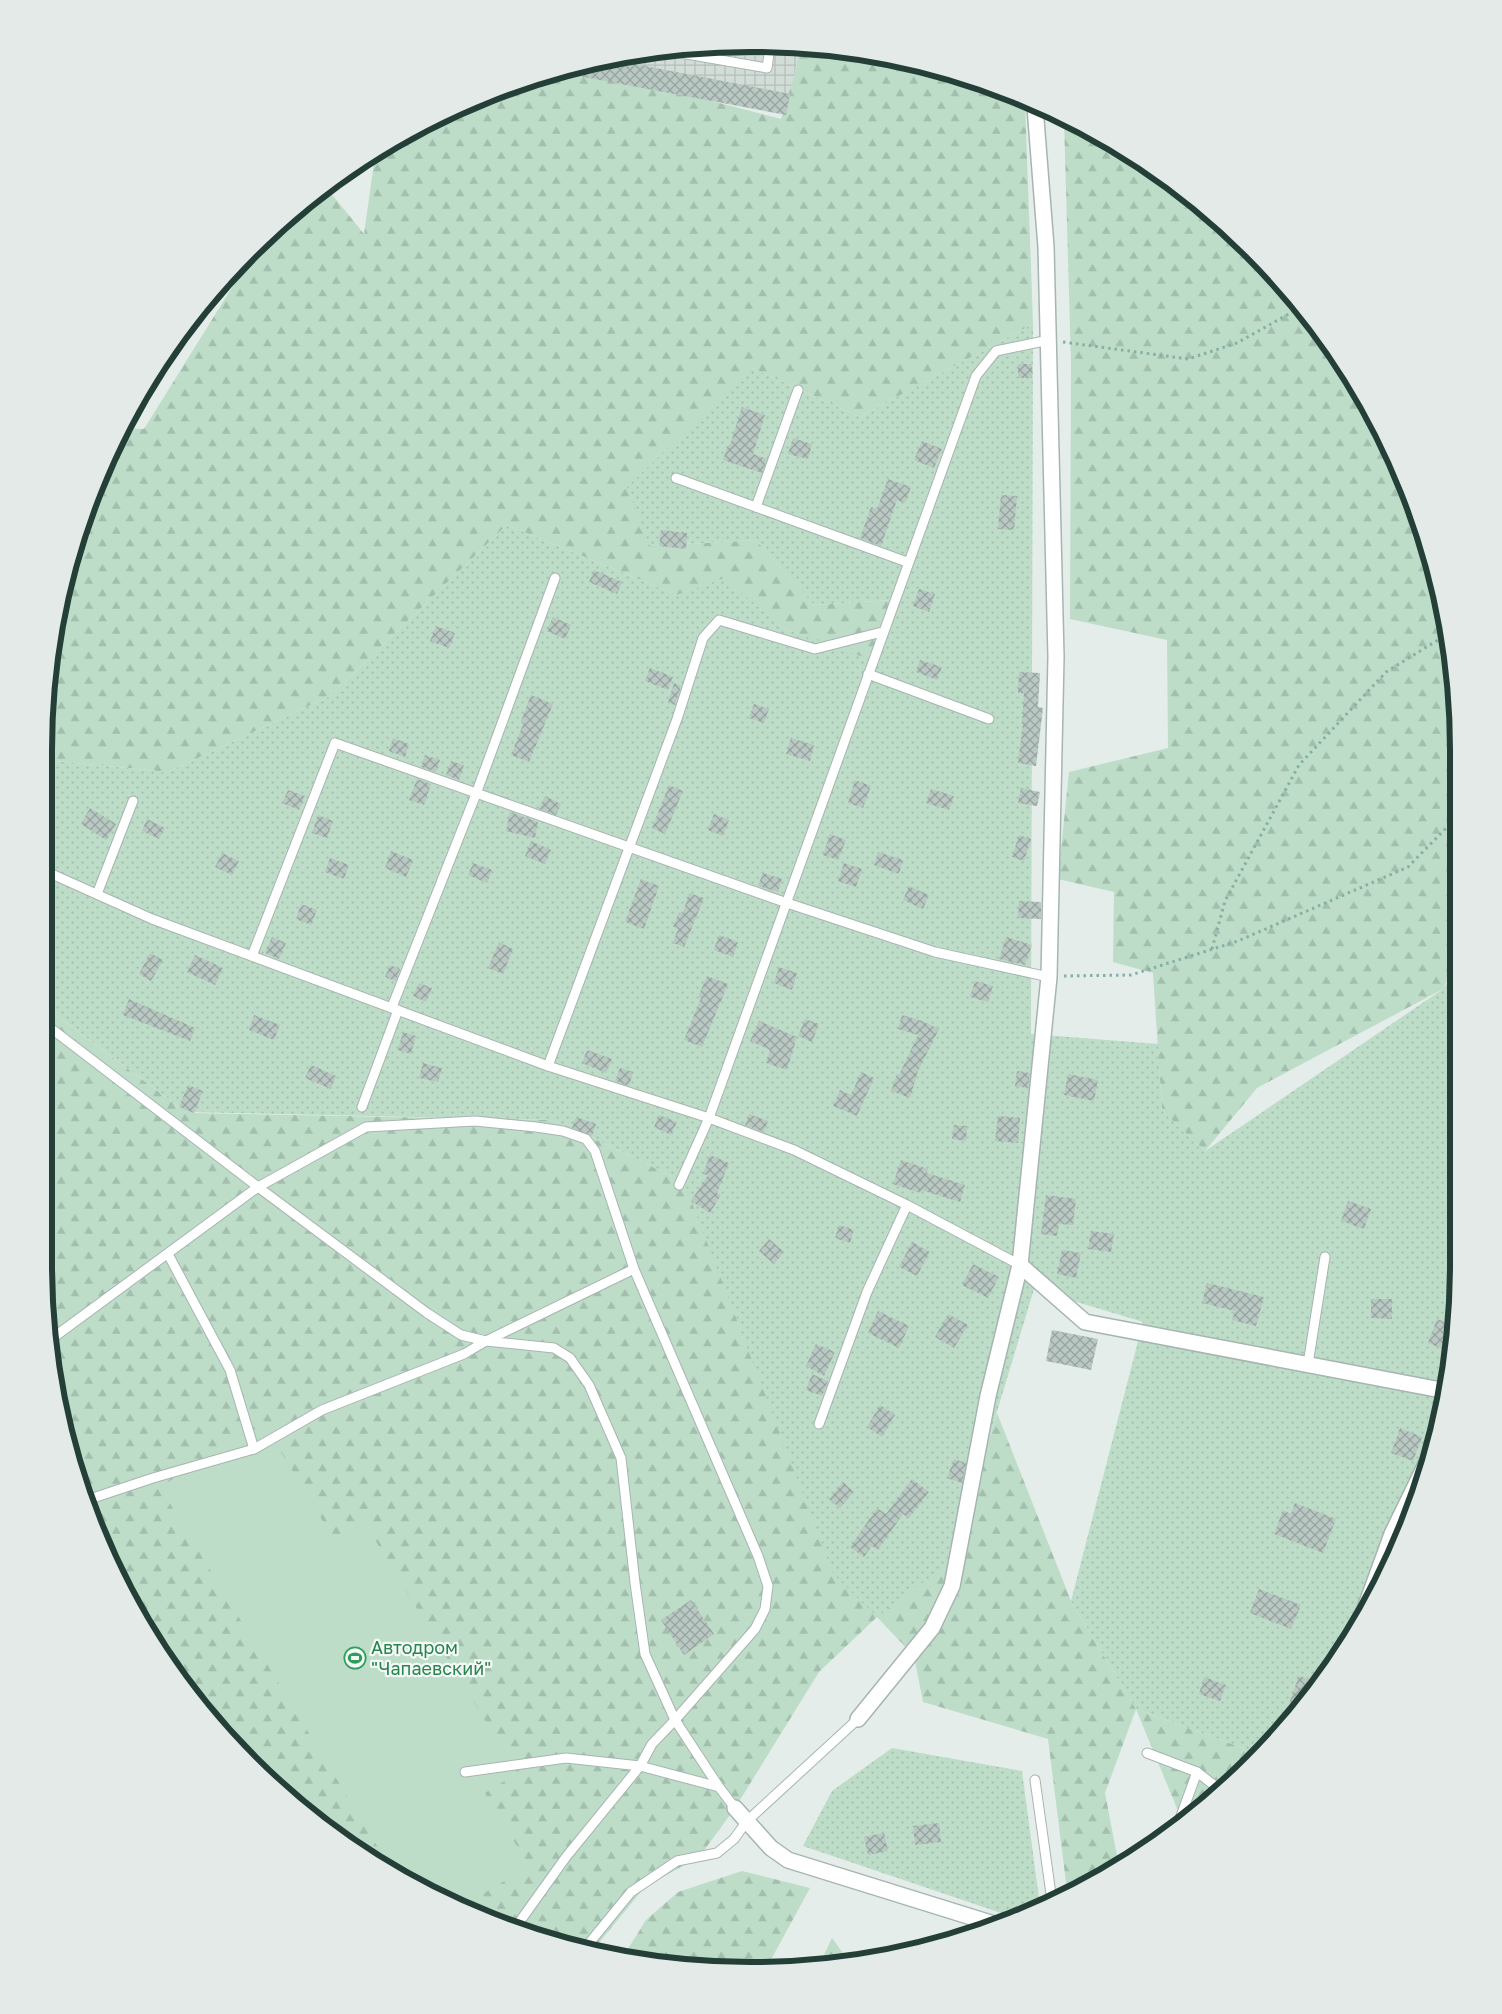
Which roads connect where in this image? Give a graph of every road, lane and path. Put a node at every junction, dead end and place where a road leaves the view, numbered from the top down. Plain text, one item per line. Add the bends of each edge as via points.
1 (769, 53) edge
2 (693, 55) edge
3 (1036, 114) edge
4 (1293, 311) edge
5 (1049, 340) junction
6 (798, 390) dead end
7 (676, 478) dead end
8 (756, 507) junction
9 (907, 562) junction
10 (555, 578) dead end
11 (882, 632) junction
12 (1440, 639) edge
13 (868, 674) junction
14 (989, 719) dead end
15 (476, 794) junction
16 (133, 801) dead end
17 (1450, 824) edge
18 (630, 848) junction
19 (52, 875) edge
20 (96, 894) junction
21 (787, 903) junction
22 (1212, 949) junction
23 (252, 956) junction
24 (1049, 977) junction
25 (395, 1009) junction
26 (52, 1029) edge
27 (548, 1066) junction
28 (362, 1106) dead end
29 (709, 1118) junction
30 (679, 1185) dead end
31 (258, 1187) junction
32 (907, 1205) junction
33 (168, 1254) junction
34 (1325, 1257) dead end
35 (1020, 1265) junction
36 (634, 1269) junction
37 (56, 1336) edge
38 (486, 1341) junction
39 (1308, 1364) junction
40 (1438, 1389) edge
41 (819, 1424) dead end
42 (254, 1449) junction
43 (94, 1498) edge
44 (1403, 1510) edge
45 (1383, 1559) edge
46 (858, 1719) joint
47 (675, 1720) junction
48 (1147, 1753) dead end
49 (640, 1766) junction
50 (465, 1772) dead end
51 (1198, 1772) junction
52 (1035, 1780) dead end
53 (1215, 1785) edge
54 (719, 1787) junction
55 (736, 1808) joint
56 (1183, 1811) edge
57 (747, 1821) junction
58 (1051, 1893) edge
59 (984, 1921) edge
60 (520, 1922) edge
61 (590, 1942) edge

1 - 2 lane via 767,68
3 - 5 street via 1046,247
4 - 5 path via 1237,342 1188,359
5 - 9 lane via 996,351 976,376
5 - 24 street via 1056,657
6 - 8 lane
7 - 8 lane
8 - 9 lane
9 - 11 lane
10 - 15 lane
11 - 13 lane
11 - 18 lane via 815,649 719,620 703,638
12 - 22 path via 1386,672 1299,765 1225,900
13 - 14 lane
13 - 21 lane
15 - 18 lane
15 - 23 lane via 335,743
15 - 25 lane
16 - 20 lane
17 - 22 path via 1408,867 1238,941
18 - 21 lane
18 - 27 lane
19 - 20 lane
20 - 23 lane via 152,919
21 - 24 lane via 935,952
21 - 29 lane
22 - 24 path via 1130,975
23 - 25 lane
24 - 35 street
25 - 27 lane
25 - 28 lane
26 - 31 lane
27 - 29 lane
29 - 30 lane
29 - 32 lane via 794,1150
31 - 33 lane
31 - 36 lane via 366,1127 475,1122 563,1131 586,1139 595,1151
31 - 38 lane via 427,1313 461,1335
32 - 35 lane
32 - 41 lane via 867,1292
33 - 37 lane
33 - 42 lane via 230,1370
34 - 39 lane
35 - 39 street via 1085,1322
35 - 46 street via 988,1396 952,1586 932,1628
36 - 38 lane
36 - 47 lane via 768,1586 765,1609 754,1628
38 - 42 lane via 464,1354 322,1410
38 - 47 lane via 554,1348 570,1358 589,1385 622,1458 645,1654
39 - 40 street
42 - 43 lane
44 - 45 street
46 - 57 lane
47 - 49 lane via 652,1744
47 - 54 lane
48 - 51 lane
49 - 50 lane via 566,1758
49 - 54 lane
49 - 60 lane via 566,1856
51 - 53 lane
51 - 56 lane
52 - 58 lane
54 - 55 lane
55 - 57 street
57 - 59 street via 771,1848 788,1860
57 - 61 lane via 734,1839 717,1852 677,1861 631,1892

